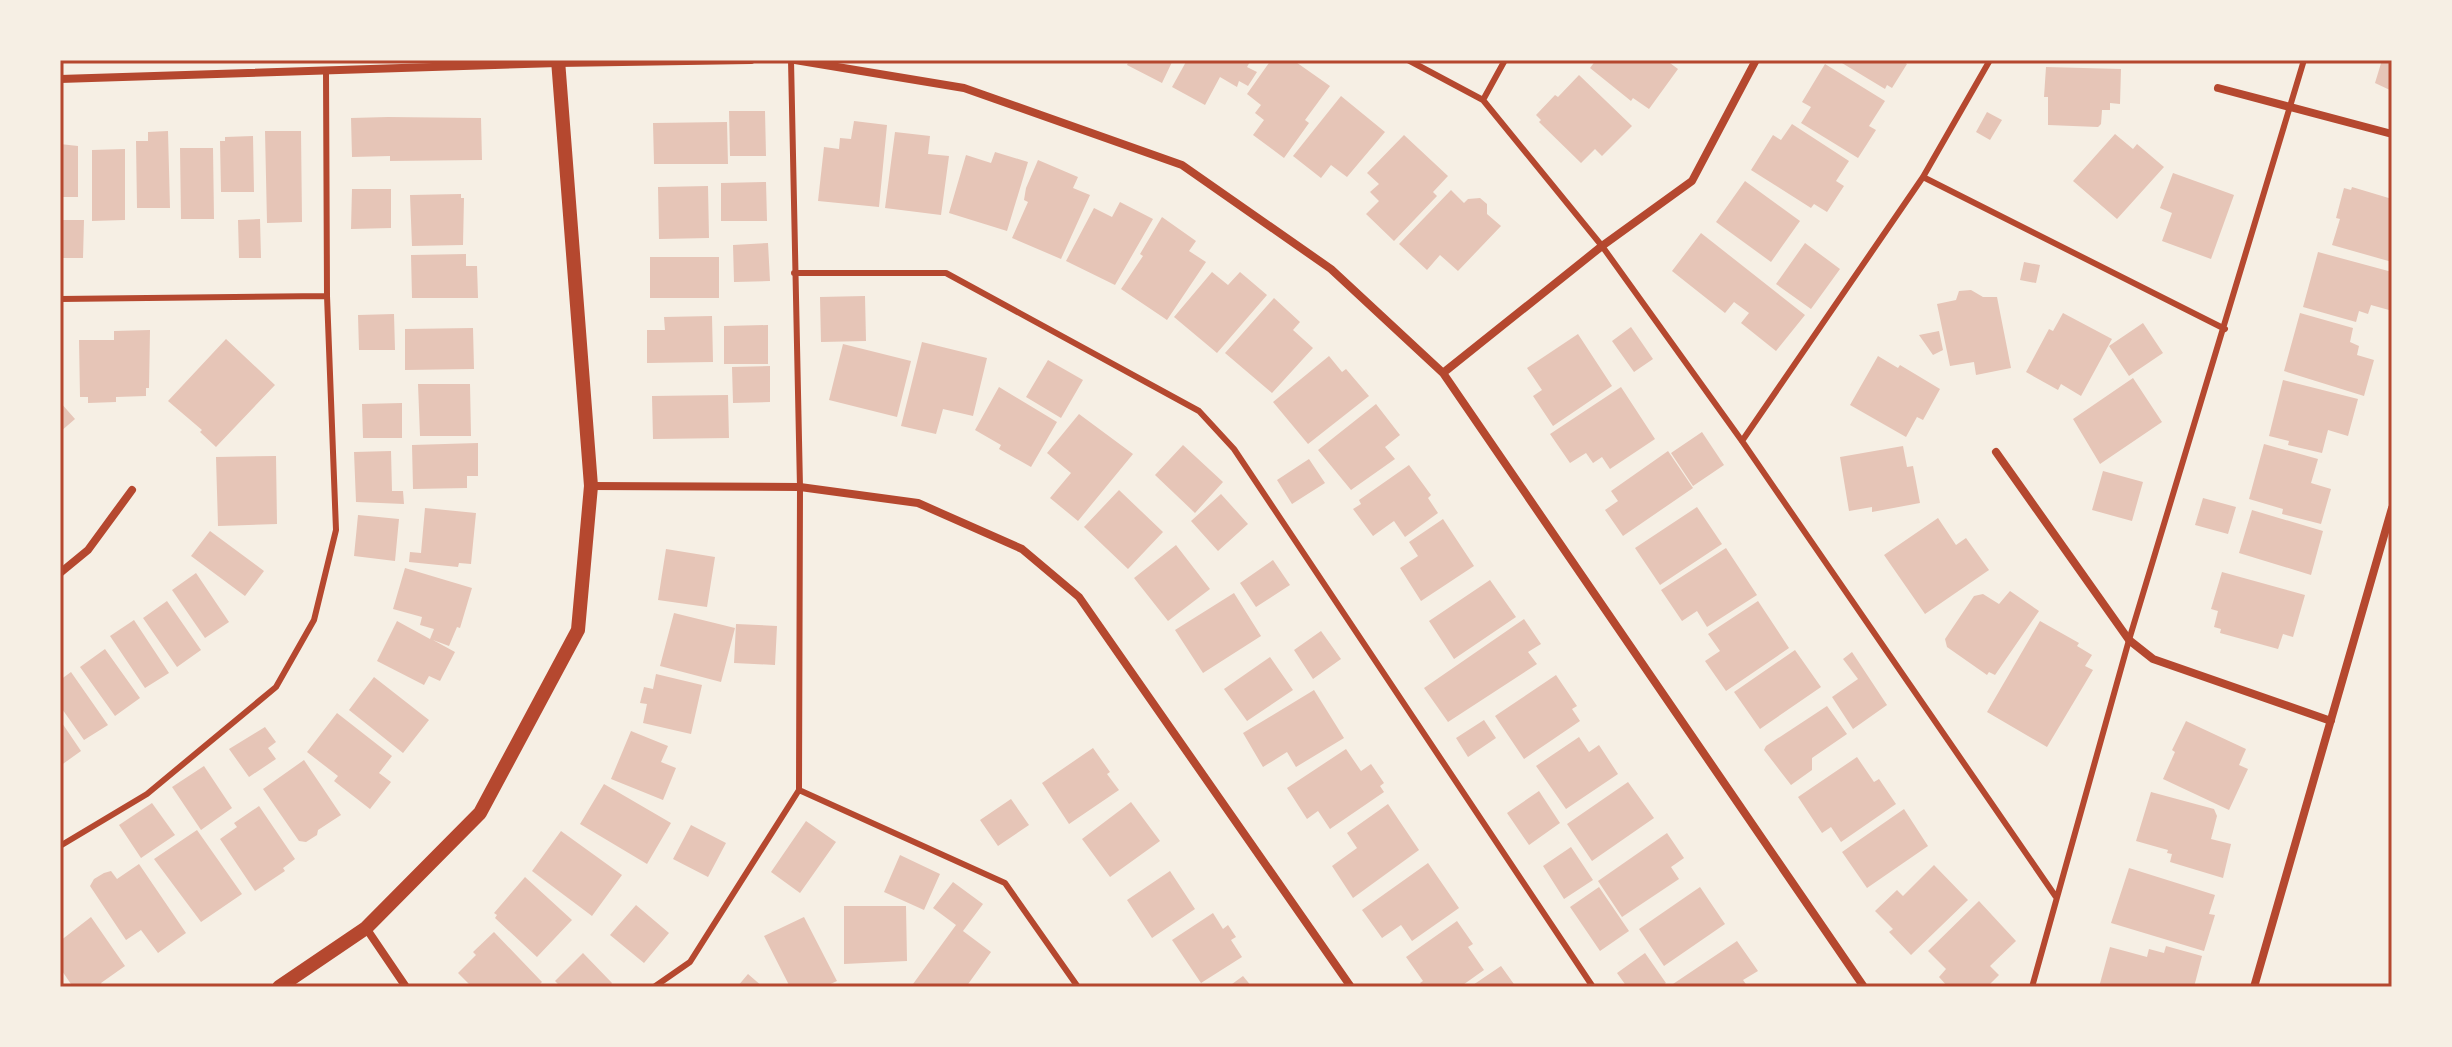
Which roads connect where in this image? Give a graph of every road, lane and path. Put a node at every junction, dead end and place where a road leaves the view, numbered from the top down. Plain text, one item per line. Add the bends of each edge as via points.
1 (751, 60) edge
2 (793, 60) edge
3 (1408, 60) edge
4 (1505, 60) edge
5 (1756, 60) edge
6 (1990, 60) edge
7 (2304, 60) edge
8 (558, 61) edge
9 (326, 72) junction
10 (60, 79) edge
11 (2218, 88) dead end
12 (1483, 100) junction
13 (2290, 107) junction
14 (2392, 134) edge
15 (1923, 177) junction
16 (1602, 246) junction
17 (794, 273) junction
18 (327, 296) junction
19 (60, 299) edge
20 (2225, 329) junction
21 (1443, 373) junction
22 (1742, 441) junction
23 (1996, 452) dead end
24 (591, 486) junction
25 (800, 487) junction
26 (132, 490) dead end
27 (2392, 508) edge
28 (60, 573) edge
29 (2129, 640) junction
30 (2331, 721) junction
31 (799, 790) junction
32 (60, 846) edge
33 (2056, 897) junction
34 (366, 928) junction
35 (279, 987) edge
36 (406, 987) edge
37 (654, 987) edge
38 (1078, 987) edge
39 (1351, 987) edge
40 (1593, 987) edge
41 (1864, 987) edge
42 (2032, 987) edge
43 (2254, 987) edge

1 - 8 street
2 - 17 lane
2 - 21 street via 964,88 1182,165 1331,269
3 - 12 lane
4 - 12 lane
5 - 16 street via 1692,181
6 - 15 lane
7 - 13 lane
8 - 9 street
8 - 24 street
9 - 10 street
9 - 18 lane
11 - 13 street
12 - 16 lane
13 - 14 street
13 - 20 lane
15 - 20 lane
15 - 22 lane
16 - 21 street
16 - 22 lane
17 - 25 lane
17 - 40 lane via 946,273 1199,411 1234,449
18 - 19 lane
18 - 32 lane via 336,530 314,620 276,687 147,794
20 - 29 lane
21 - 41 street
22 - 33 lane
23 - 29 street
24 - 25 street
24 - 34 street via 578,630 480,813
25 - 31 lane
25 - 39 street via 918,503 1022,549 1079,597
26 - 28 street via 88,550
27 - 30 street
29 - 30 street via 2153,659
29 - 33 lane
30 - 43 street
31 - 37 lane via 690,962
31 - 38 lane via 1005,883
33 - 42 lane
34 - 35 street
34 - 36 street

